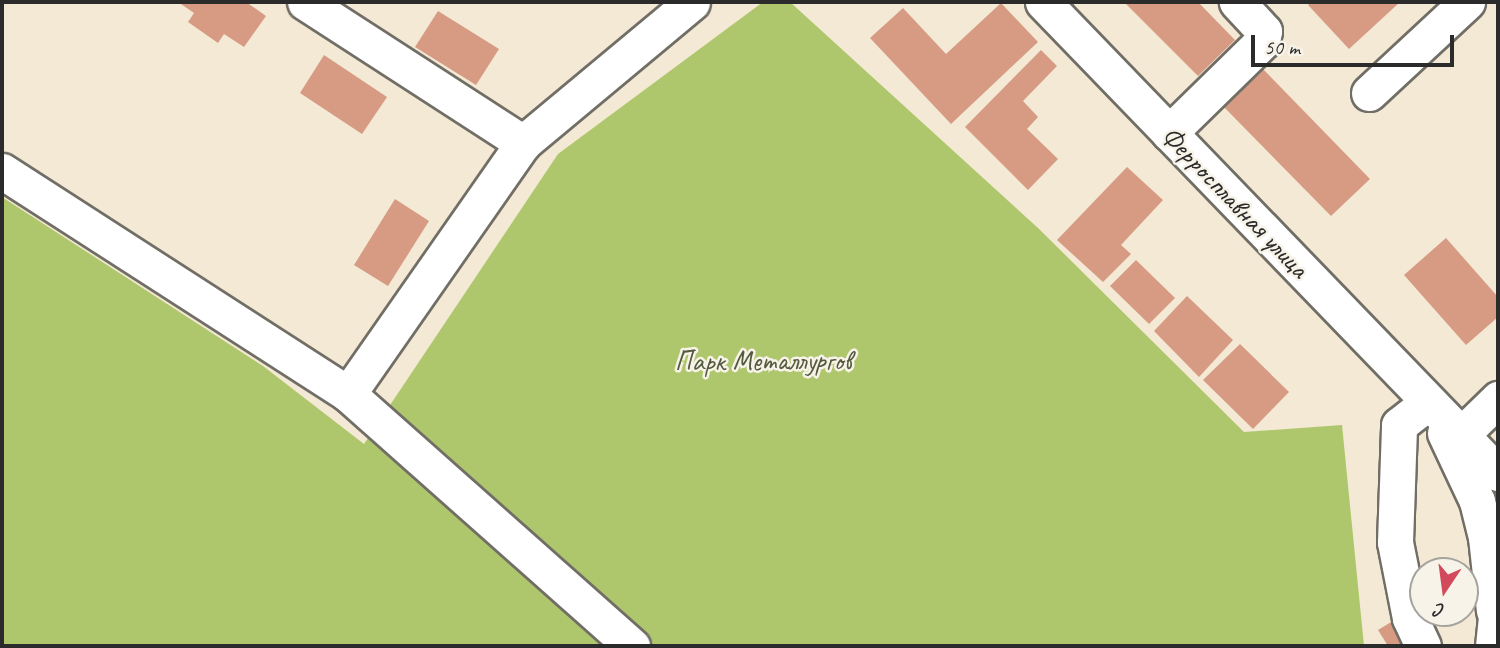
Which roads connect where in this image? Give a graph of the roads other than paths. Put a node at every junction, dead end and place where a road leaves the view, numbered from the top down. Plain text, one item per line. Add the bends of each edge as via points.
1 (305, 2) edge
2 (692, 2) edge
3 (1043, 2) edge
4 (1237, 2) edge
5 (1467, 2) edge
6 (1369, 93) dead end
7 (1169, 133) junction
8 (523, 143) junction
9 (2, 172) edge
10 (348, 394) junction
11 (1498, 399) edge
12 (1428, 402) junction
13 (1461, 435) junction
14 (1498, 473) edge
15 (1496, 605) edge
16 (632, 646) edge
17 (1423, 646) edge
18 (1493, 646) edge

1 - 8 street
2 - 8 street
3 - 7 street, Ферросплавная улица
4 - 7 street via 1264,31 1262,42
5 - 6 street
7 - 12 street, Ферросплавная улица
8 - 10 street
9 - 10 street
10 - 16 street
11 - 13 street
12 - 13 street, Ферросплавная улица
12 - 15 street via 1477,500
12 - 17 street via 1399,425 1395,542 1409,618
13 - 14 street, Ферросплавная улица
15 - 18 street

